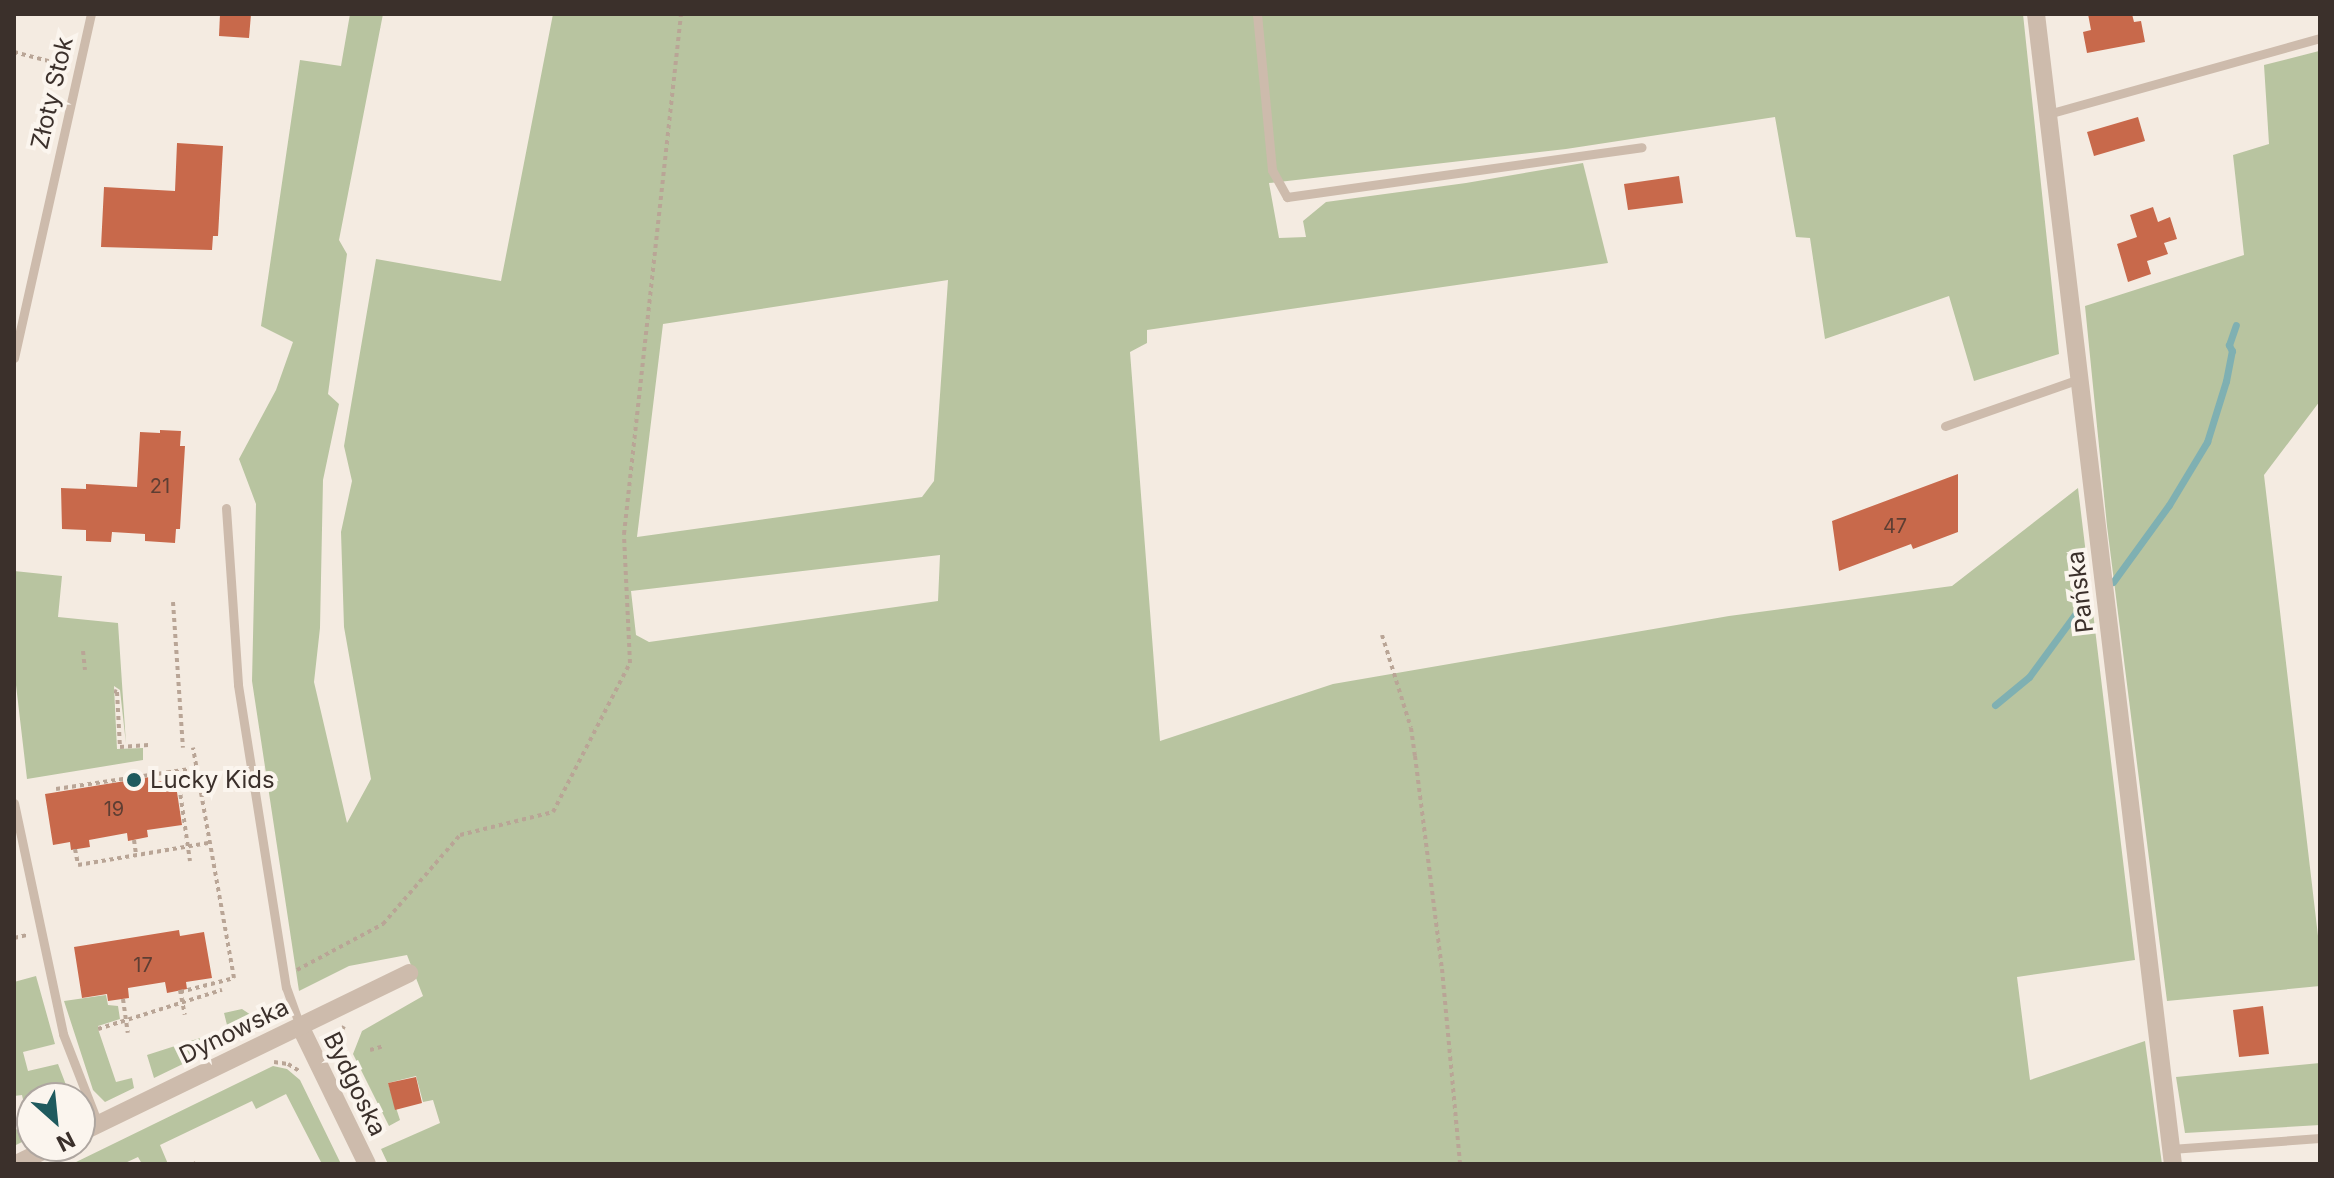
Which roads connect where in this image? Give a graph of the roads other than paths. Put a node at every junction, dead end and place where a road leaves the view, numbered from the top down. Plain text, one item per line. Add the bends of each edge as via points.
1 (91, 14) edge
2 (1257, 14) edge
3 (2036, 14) edge
4 (2320, 38) edge
5 (2048, 114) junction
6 (1641, 147) dead end
7 (14, 358) edge
8 (2079, 379) junction
9 (1945, 426) dead end
10 (226, 508) dead end
11 (14, 803) edge
12 (409, 973) dead end
13 (300, 1026) junction
14 (98, 1124) joint
15 (2320, 1138) edge
16 (2172, 1157) edge
17 (367, 1164) edge

1 - 7 lane, Złoty Stok
2 - 6 lane via 1272,170 1287,197
3 - 5 street, Pańska
4 - 5 lane
5 - 8 street, Pańska
8 - 9 lane
8 - 16 street, Pańska
10 - 13 lane via 238,685 285,977
11 - 14 lane via 63,1034
12 - 13 street, Dynowska
13 - 14 street, Dynowska
13 - 17 street, Bydgoska
15 - 16 lane

